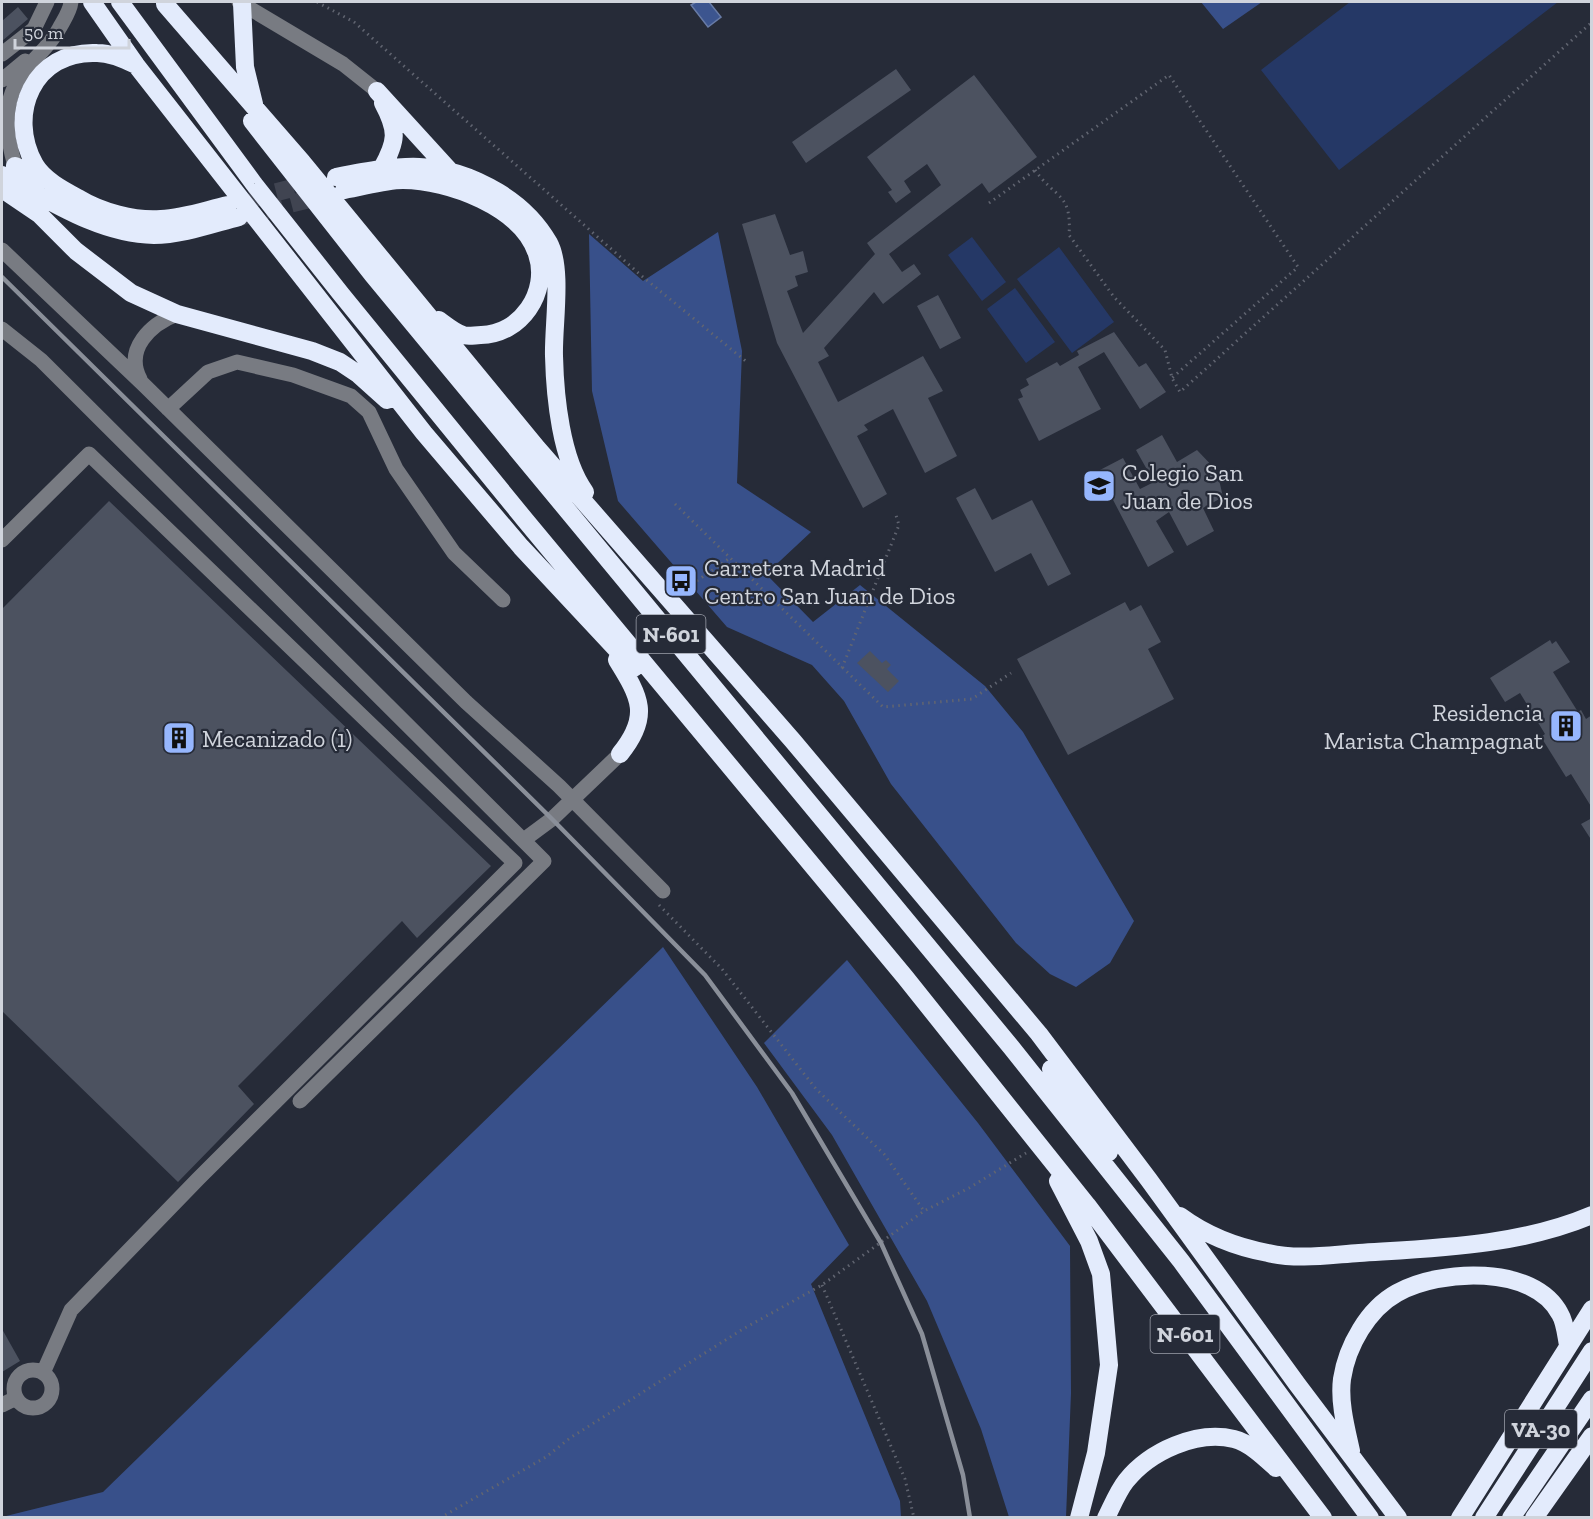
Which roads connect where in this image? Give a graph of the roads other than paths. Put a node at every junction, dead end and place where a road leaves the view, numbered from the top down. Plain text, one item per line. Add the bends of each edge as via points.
1 (47, 2) edge
2 (70, 2) edge
3 (92, 2) edge
4 (120, 2) edge
5 (241, 2) edge
6 (164, 3) edge
7 (56, 36) junction
8 (2, 54) edge
9 (136, 64) junction
10 (2, 80) edge
11 (377, 91) junction
12 (255, 108) junction
13 (6, 167) edge
14 (382, 168) junction
15 (450, 171) junction
16 (2, 189) edge
17 (47, 190) junction
18 (234, 211) tunnel mouth
19 (2, 250) edge
20 (427, 313) junction
21 (177, 314) junction
22 (2, 329) edge
23 (143, 384) junction
24 (168, 409) junction
25 (424, 433) junction
26 (2, 540) edge
27 (620, 540) junction
28 (503, 600) dead end
29 (601, 635) junction
30 (688, 717) junction
31 (620, 754) joint
32 (572, 799) junction
33 (525, 839) junction
34 (660, 897) road end
35 (972, 957) junction
36 (300, 1101) dead end
37 (1040, 1149) junction
38 (1149, 1180) junction
39 (1592, 1215) edge
40 (1181, 1261) junction
41 (1592, 1309) edge
42 (1568, 1344) junction
43 (1592, 1350) edge
44 (43, 1373) junction
45 (1592, 1398) edge
46 (9, 1402) edge
47 (1592, 1436) edge
48 (1592, 1441) edge
49 (1353, 1458) junction
50 (1564, 1474) junction
51 (1305, 1494) junction
52 (1079, 1518) edge
53 (1106, 1518) edge
54 (1323, 1518) edge
55 (1370, 1518) edge
56 (1398, 1518) edge
57 (1460, 1518) edge
58 (1484, 1518) edge
59 (1511, 1518) edge
60 (1534, 1518) edge

1 - 8 street via 34,29
2 - 7 street
3 - 9 highway
4 - 30 highway, N-601 via 341,294
5 - 11 street via 343,64
5 - 12 highway via 245,67
6 - 12 highway
6 - 40 highway, N-601 via 372,274 929,945
7 - 10 street
7 - 13 street via 22,74 9,97
9 - 17 highway via 118,56 75,55 57,61 36,80 23,105 24,134
9 - 25 highway
11 - 14 highway via 394,123 394,144
11 - 15 highway
12 - 20 highway
13 - 17 highway
14 - 15 highway via 408,165
14 - 20 highway via 340,184 403,180 464,192 497,207 520,226 537,254 540,277 535,297 527,313 511,328 491,335 464,336
15 - 27 highway via 476,178 517,203 550,244 557,286 554,356 561,429 579,484
16 - 21 highway via 39,214 76,251 131,292
17 - 18 highway via 94,208 130,216 160,219
19 - 23 street
20 - 27 highway via 537,448
21 - 23 street via 154,326 137,349 134,361
21 - 25 highway via 340,362
22 - 33 street via 41,360
23 - 24 street
24 - 28 street via 208,372 237,362 293,375 351,396 369,412 396,469 454,553
24 - 32 street via 466,702
25 - 29 highway
26 - 44 street via 89,454 515,863 71,1310
27 - 35 highway
29 - 30 highway
29 - 31 highway via 628,677 641,709 632,740
30 - 37 highway, N-601 via 905,977
31 - 32 street
32 - 33 street
32 - 34 street
33 - 36 street via 544,861
35 - 38 highway via 1039,1034
35 - 40 highway
37 - 51 highway, N-601 via 1088,1205
37 - 52 highway via 1089,1240 1101,1274 1109,1365 1096,1453
38 - 39 highway via 1181,1217 1220,1240 1270,1254 1310,1256 1437,1248 1529,1235
38 - 49 highway
40 - 55 highway, N-601
41 - 42 highway
42 - 49 highway via 1560,1314 1549,1300 1533,1287 1515,1281 1466,1274 1433,1279 1396,1293 1365,1323 1345,1366 1341,1393
42 - 57 highway
43 - 58 highway, VA-30
44 - 46 street via 30,1370 18,1376
44 - 46 street via 52,1386 44,1404 32,1408
45 - 59 highway, VA-30
47 - 50 highway
48 - 50 highway
49 - 56 highway
50 - 60 highway
51 - 53 highway via 1260,1454 1236,1440 1212,1437 1185,1442 1157,1455 1126,1481
51 - 54 highway, N-601

